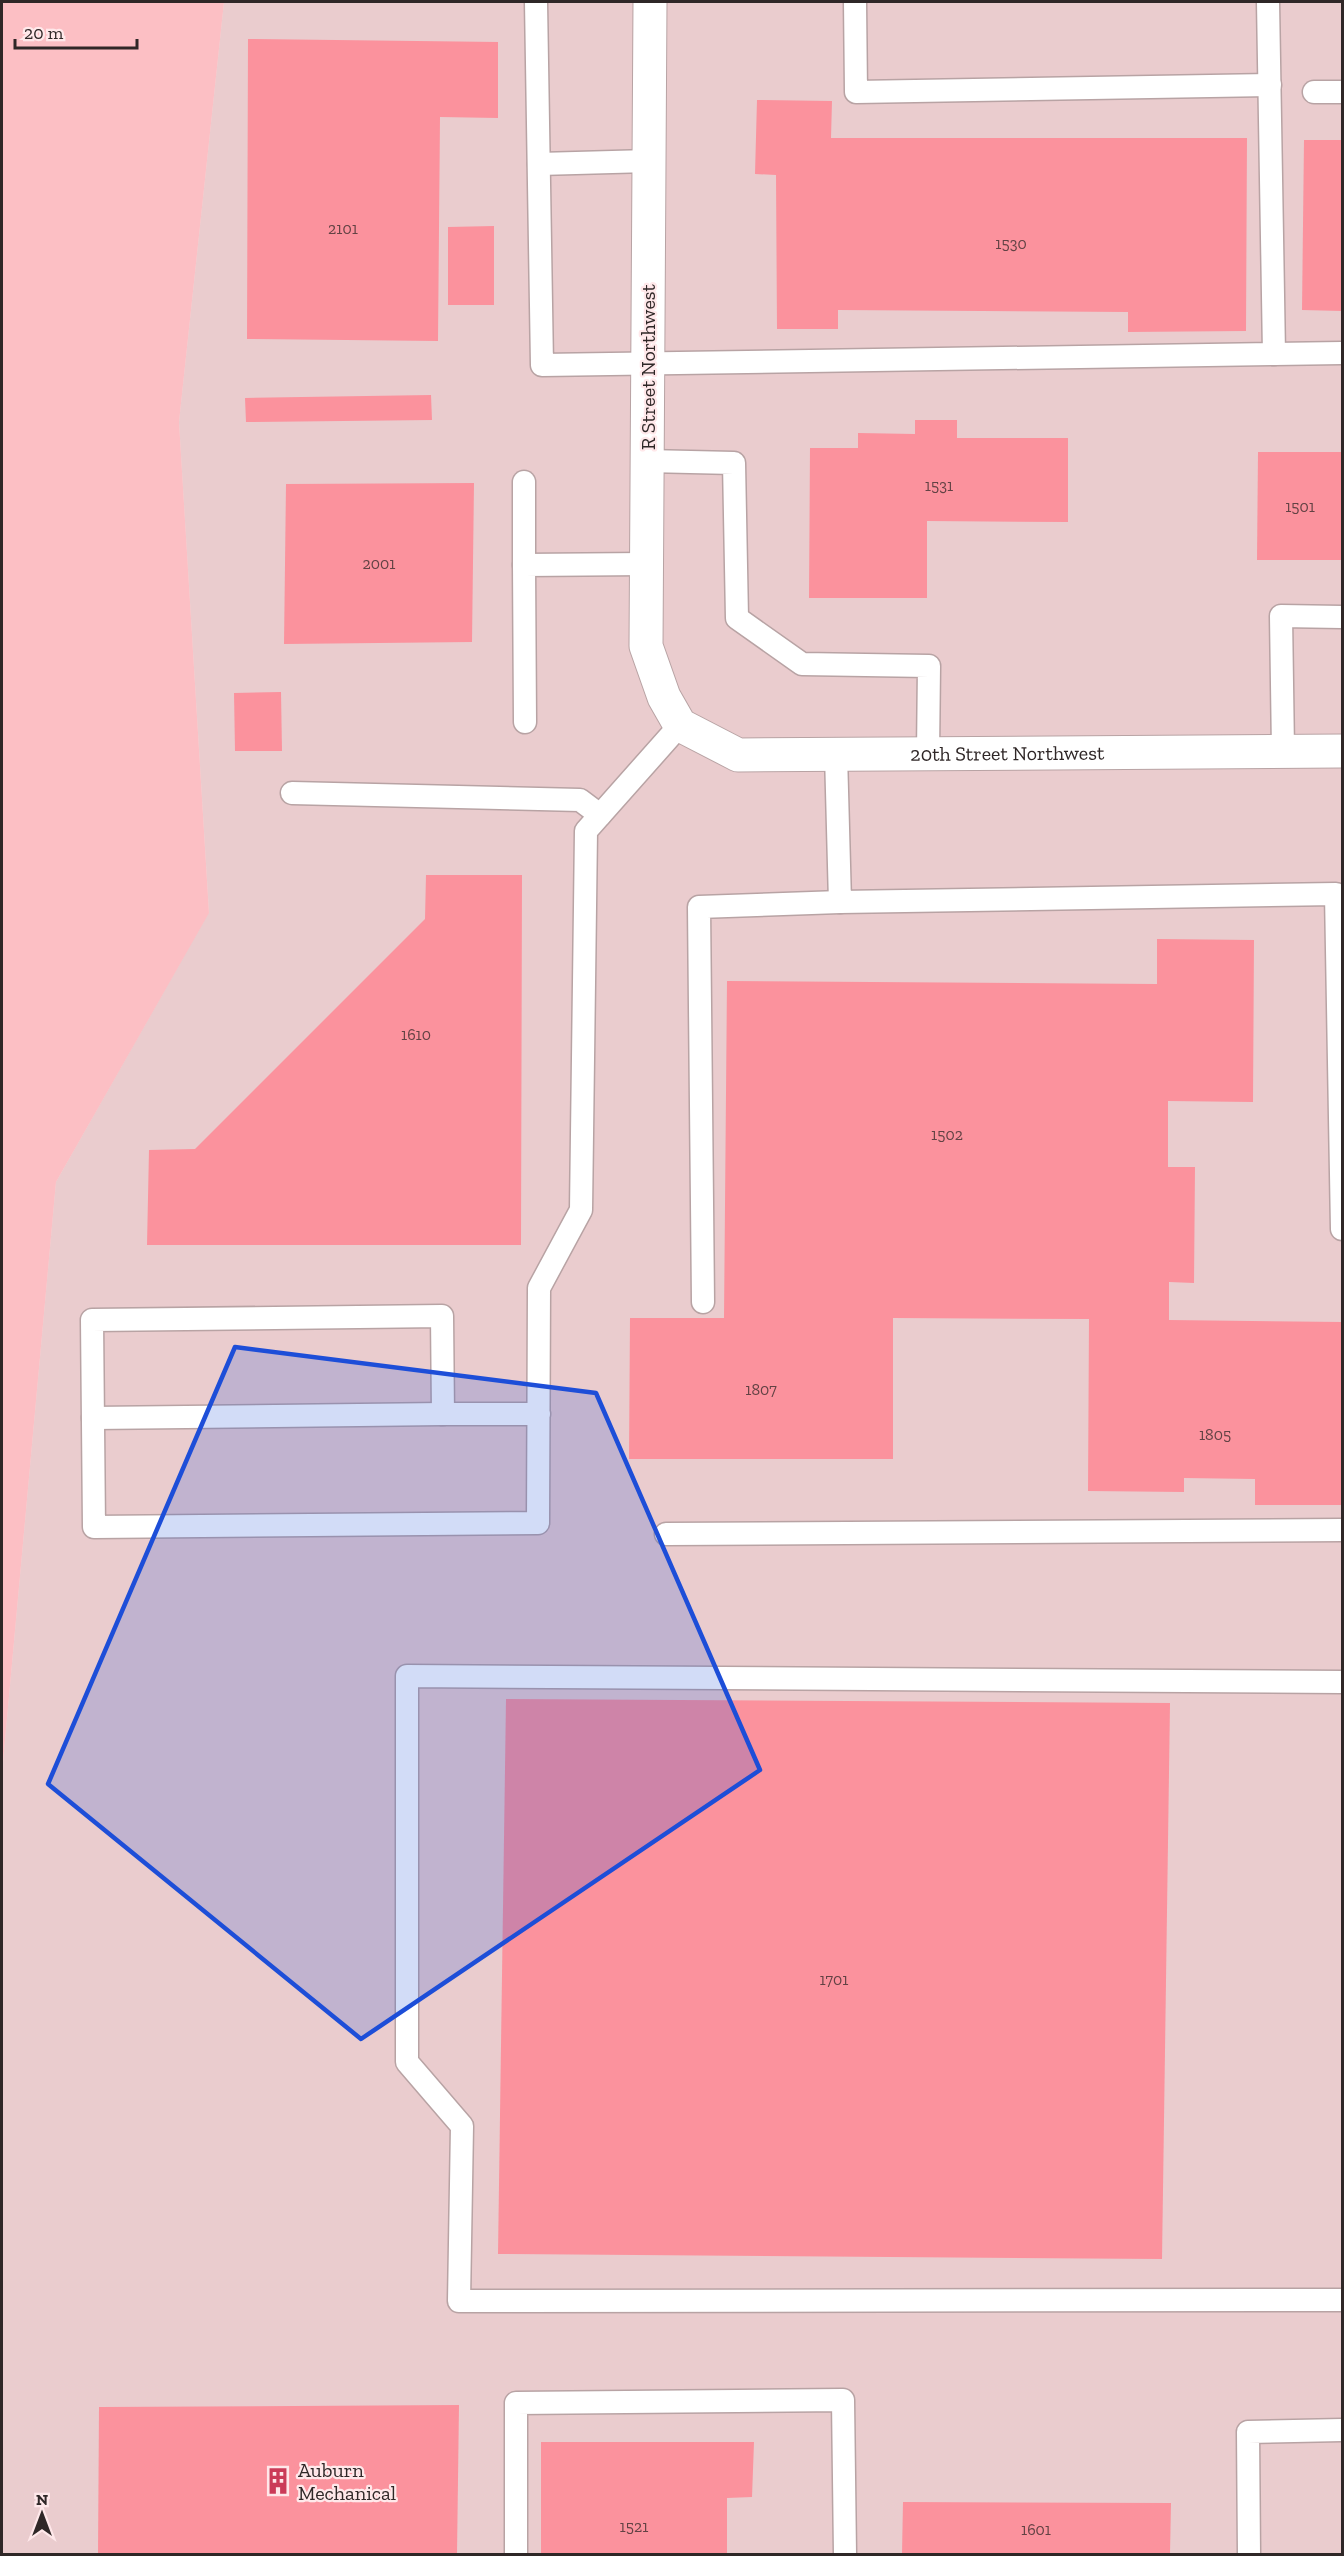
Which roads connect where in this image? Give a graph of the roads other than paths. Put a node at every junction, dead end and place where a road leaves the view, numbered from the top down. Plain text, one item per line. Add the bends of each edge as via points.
1 (536, 2) edge
2 (650, 2) edge
3 (855, 2) edge
4 (1268, 2) edge
5 (1270, 85) junction
6 (1314, 92) dead end
7 (1342, 92) edge
8 (649, 161) junction
9 (539, 164) junction
10 (1342, 353) edge
11 (1274, 354) junction
12 (647, 363) junction
13 (647, 461) junction
14 (524, 482) dead end
15 (646, 564) junction
16 (524, 565) junction
17 (1342, 617) edge
18 (525, 722) dead end
19 (680, 725) junction
20 (1283, 751) junction
21 (1342, 751) edge
22 (928, 753) junction
23 (836, 754) junction
24 (292, 793) dead end
25 (600, 815) junction
26 (840, 902) junction
27 (1342, 1229) edge
28 (703, 1302) dead end
29 (443, 1413) junction
30 (539, 1413) junction
31 (93, 1418) junction
32 (1342, 1530) edge
33 (666, 1534) dead end
34 (1342, 1682) edge
35 (1342, 2300) edge
36 (1342, 2430) edge
37 (516, 2554) edge
38 (845, 2554) edge
39 (1249, 2554) edge

1 - 9 lane
2 - 8 street, R Street Northwest
3 - 5 lane via 856,92
4 - 5 lane
5 - 11 lane
6 - 7 lane
8 - 9 lane
8 - 12 street, R Street Northwest
9 - 12 lane via 542,365
10 - 11 lane
11 - 12 lane
12 - 13 street, R Street Northwest
13 - 15 street, R Street Northwest
13 - 22 lane via 734,463 737,618 801,664 929,666
14 - 16 lane
15 - 16 lane
15 - 19 street, R Street Northwest via 646,646 663,697
16 - 18 lane
17 - 20 lane via 1281,616
19 - 23 street, 20th Street Northwest via 738,755
19 - 25 lane
20 - 21 street, 20th Street Northwest
20 - 22 street, 20th Street Northwest
22 - 23 street, 20th Street Northwest
23 - 26 lane
24 - 25 lane via 580,800
25 - 30 lane via 586,831 581,1210 539,1288
26 - 27 lane via 1336,894
26 - 28 lane via 699,907
29 - 30 lane
29 - 31 lane
29 - 31 lane via 442,1316 92,1320
30 - 31 lane via 538,1523 515,1524 94,1527
32 - 33 lane
34 - 35 lane via 407,1677 407,2061 462,2126 459,2301
36 - 39 lane via 1248,2432
37 - 38 lane via 516,2403 843,2400

